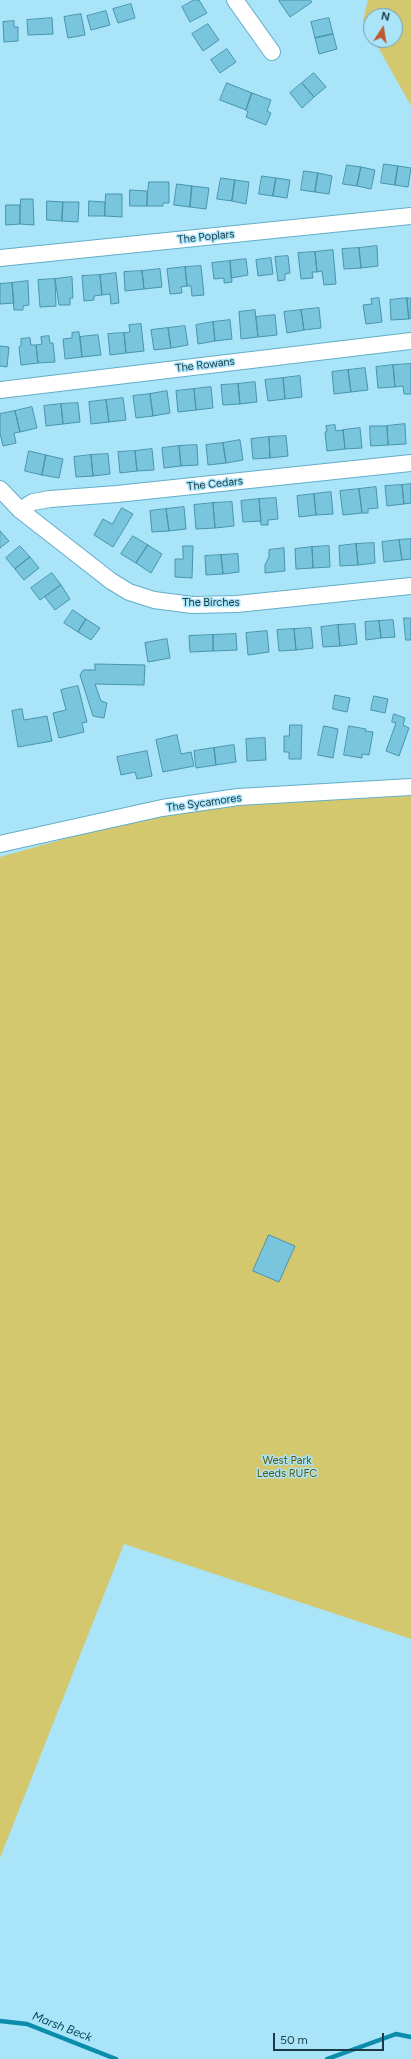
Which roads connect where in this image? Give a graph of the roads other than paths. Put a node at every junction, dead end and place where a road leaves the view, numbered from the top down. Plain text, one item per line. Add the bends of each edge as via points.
1 (235, 0) edge
2 (272, 52) dead end
3 (411, 216) edge
4 (0, 258) edge
5 (411, 342) edge
6 (0, 390) edge
7 (411, 463) edge
8 (0, 489) edge
9 (20, 510) junction
10 (411, 586) edge
11 (411, 787) edge
12 (0, 844) edge

1 - 2 street
3 - 4 street, The Poplars
5 - 6 street, The Rowans
7 - 9 street, The Cedars via 50,499 33,502
8 - 9 street, The Birches
9 - 10 street, The Birches via 111,581 129,592 154,600 192,605 237,604
11 - 12 street, The Sycamores via 238,797 162,808

